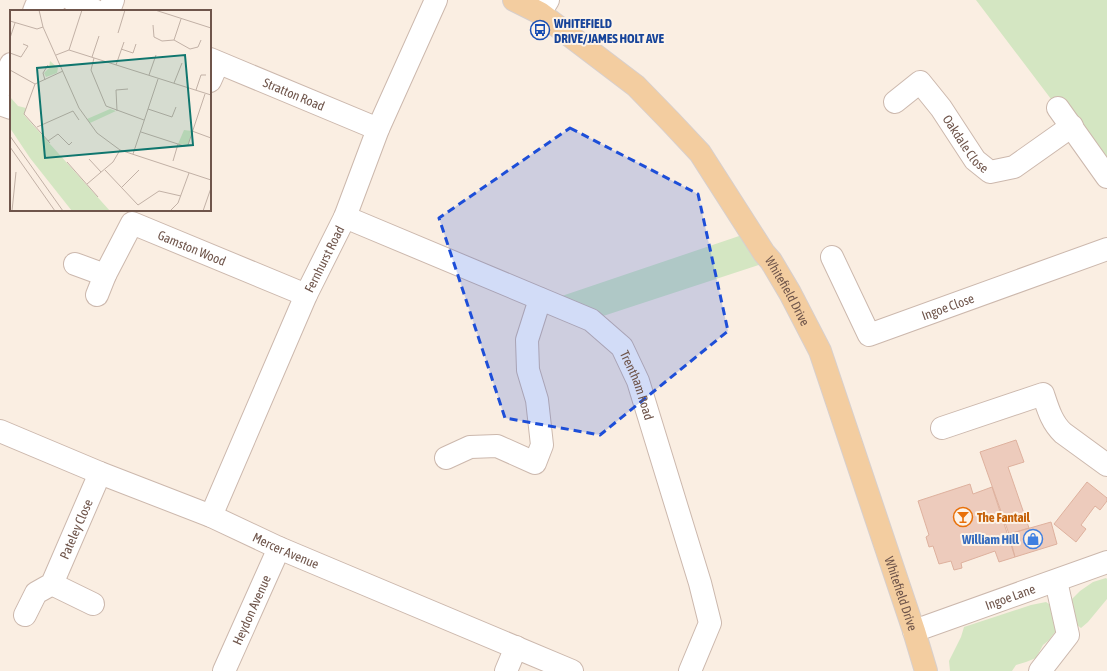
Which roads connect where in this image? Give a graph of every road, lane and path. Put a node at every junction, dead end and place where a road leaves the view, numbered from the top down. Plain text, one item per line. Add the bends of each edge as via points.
1 (57, 0) edge
2 (72, 0) edge
3 (113, 0) edge
4 (436, 0) edge
5 (514, 0) edge
6 (544, 6) edge
7 (34, 10) edge
8 (94, 10) edge
9 (109, 10) edge
10 (10, 66) edge
11 (213, 68) edge
12 (0, 89) edge
13 (895, 102) dead end
14 (0, 104) edge
15 (10, 108) edge
16 (1058, 108) dead end
17 (1072, 126) junction
18 (378, 129) junction
19 (1107, 177) edge
20 (346, 217) junction
21 (1107, 249) edge
22 (832, 257) dead end
23 (75, 264) dead end
24 (306, 295) junction
25 (540, 299) junction
26 (942, 428) dead end
27 (0, 431) edge
28 (446, 458) dead end
29 (1107, 465) edge
30 (100, 473) junction
31 (211, 516) junction
32 (279, 548) junction
33 (1107, 562) edge
34 (1056, 581) junction
35 (52, 584) junction
36 (93, 604) dead end
37 (25, 615) dead end
38 (914, 631) junction
39 (516, 647) junction
40 (224, 671) edge
41 (506, 671) edge
42 (572, 671) edge
43 (690, 671) edge
44 (926, 671) edge
45 (1040, 671) edge

1 - 7 street via 36,6
2 - 8 street
3 - 9 street
4 - 18 street, Fernhurst Road
5 - 6 main road, Whitefield Drive
6 - 38 main road, Whitefield Drive via 636,86 700,153 790,293 820,351
10 - 12 street
11 - 18 street, Stratton Road
13 - 17 street, Oakdale Close via 920,82 941,108 975,160 990,172 1014,167
14 - 15 street
16 - 17 street
17 - 19 street
18 - 20 street, Fernhurst Road
20 - 24 street, Fernhurst Road
20 - 25 street, Trentham Road
21 - 22 street, Ingoe Close via 869,335
23 - 24 street, Gamston Wood via 101,285 132,223
24 - 31 street, Fernhurst Road
25 - 28 street via 527,340 528,370 537,400 542,445 535,463 496,446 470,447
25 - 43 street, Trentham Road via 591,320 622,347 638,381 710,623
26 - 29 street via 1043,394 1057,428
27 - 30 street, Mercer Avenue
30 - 31 street, Mercer Avenue
30 - 35 street, Pateley Close
31 - 32 street, Mercer Avenue
32 - 39 street, Mercer Avenue
32 - 40 street, Heydon Avenue
33 - 34 street, Ingoe Lane
34 - 38 street, Ingoe Lane
34 - 45 street via 1068,635
35 - 36 street
35 - 37 street via 36,593
38 - 44 main road, Whitefield Drive
39 - 41 street
39 - 42 street, Mercer Avenue

